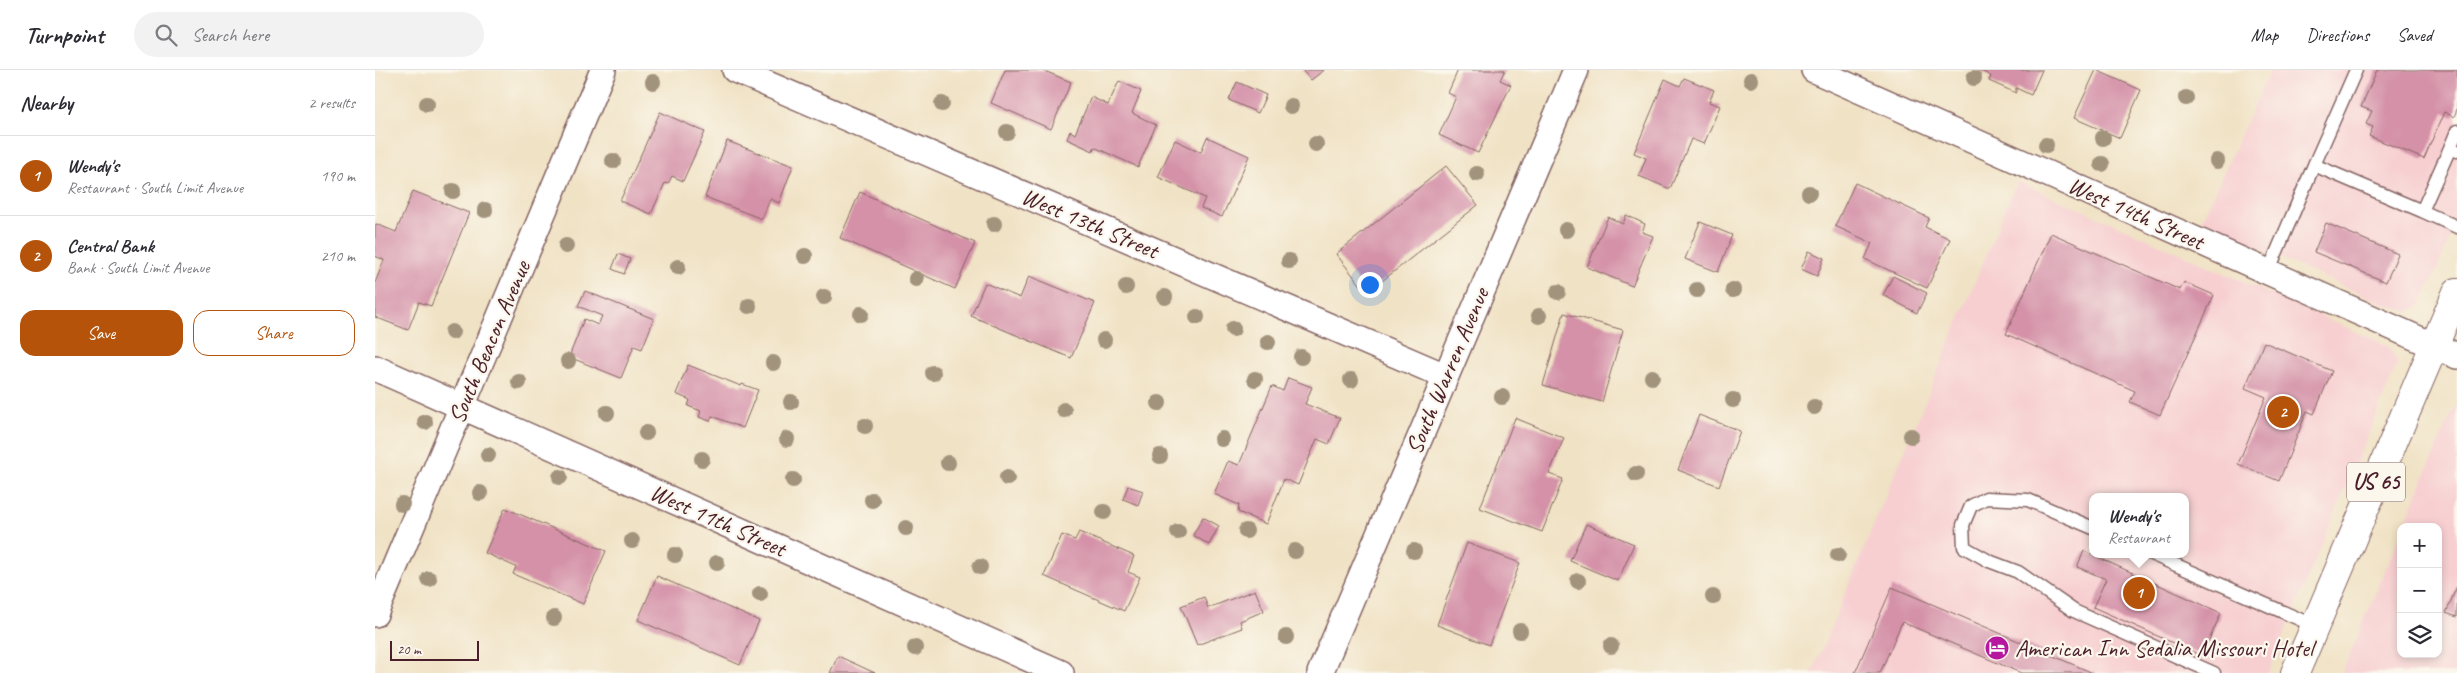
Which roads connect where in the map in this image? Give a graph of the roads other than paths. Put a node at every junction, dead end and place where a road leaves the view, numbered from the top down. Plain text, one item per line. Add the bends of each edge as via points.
1 (603, 70) edge
2 (735, 70) edge
3 (1576, 70) edge
4 (1814, 70) edge
5 (2356, 70) edge
6 (2457, 131) edge
7 (2453, 149) edge
8 (2314, 165) junction
9 (2422, 211) junction
10 (2457, 227) edge
11 (2268, 272) junction
12 (2457, 292) edge
13 (2446, 351) edge
14 (375, 368) edge
15 (1445, 376) junction
16 (462, 406) junction
17 (2089, 526) edge
18 (2160, 558) edge
19 (375, 614) edge
20 (2315, 626) junction
21 (1061, 673) edge
22 (1320, 673) edge
23 (2214, 673) edge
24 (2295, 673) edge

1 - 16 street, South Beacon Avenue
2 - 15 street, West 13th Street
3 - 15 street, South Warren Avenue
4 - 11 street, West 14th Street
5 - 8 lane
6 - 7 lane
7 - 9 lane
8 - 9 lane
8 - 11 lane
9 - 10 lane
11 - 13 street, West 14th Street
12 - 13 highway, US 65
13 - 20 highway, US 65
14 - 16 street, West 11th Street
15 - 22 street, South Warren Avenue
16 - 19 street, South Beacon Avenue
16 - 21 street, West 11th Street
17 - 23 lane via 2028,500 1987,498 1971,506 1963,526 1964,547 2018,572 2074,611
18 - 20 lane
20 - 24 highway, US 65

